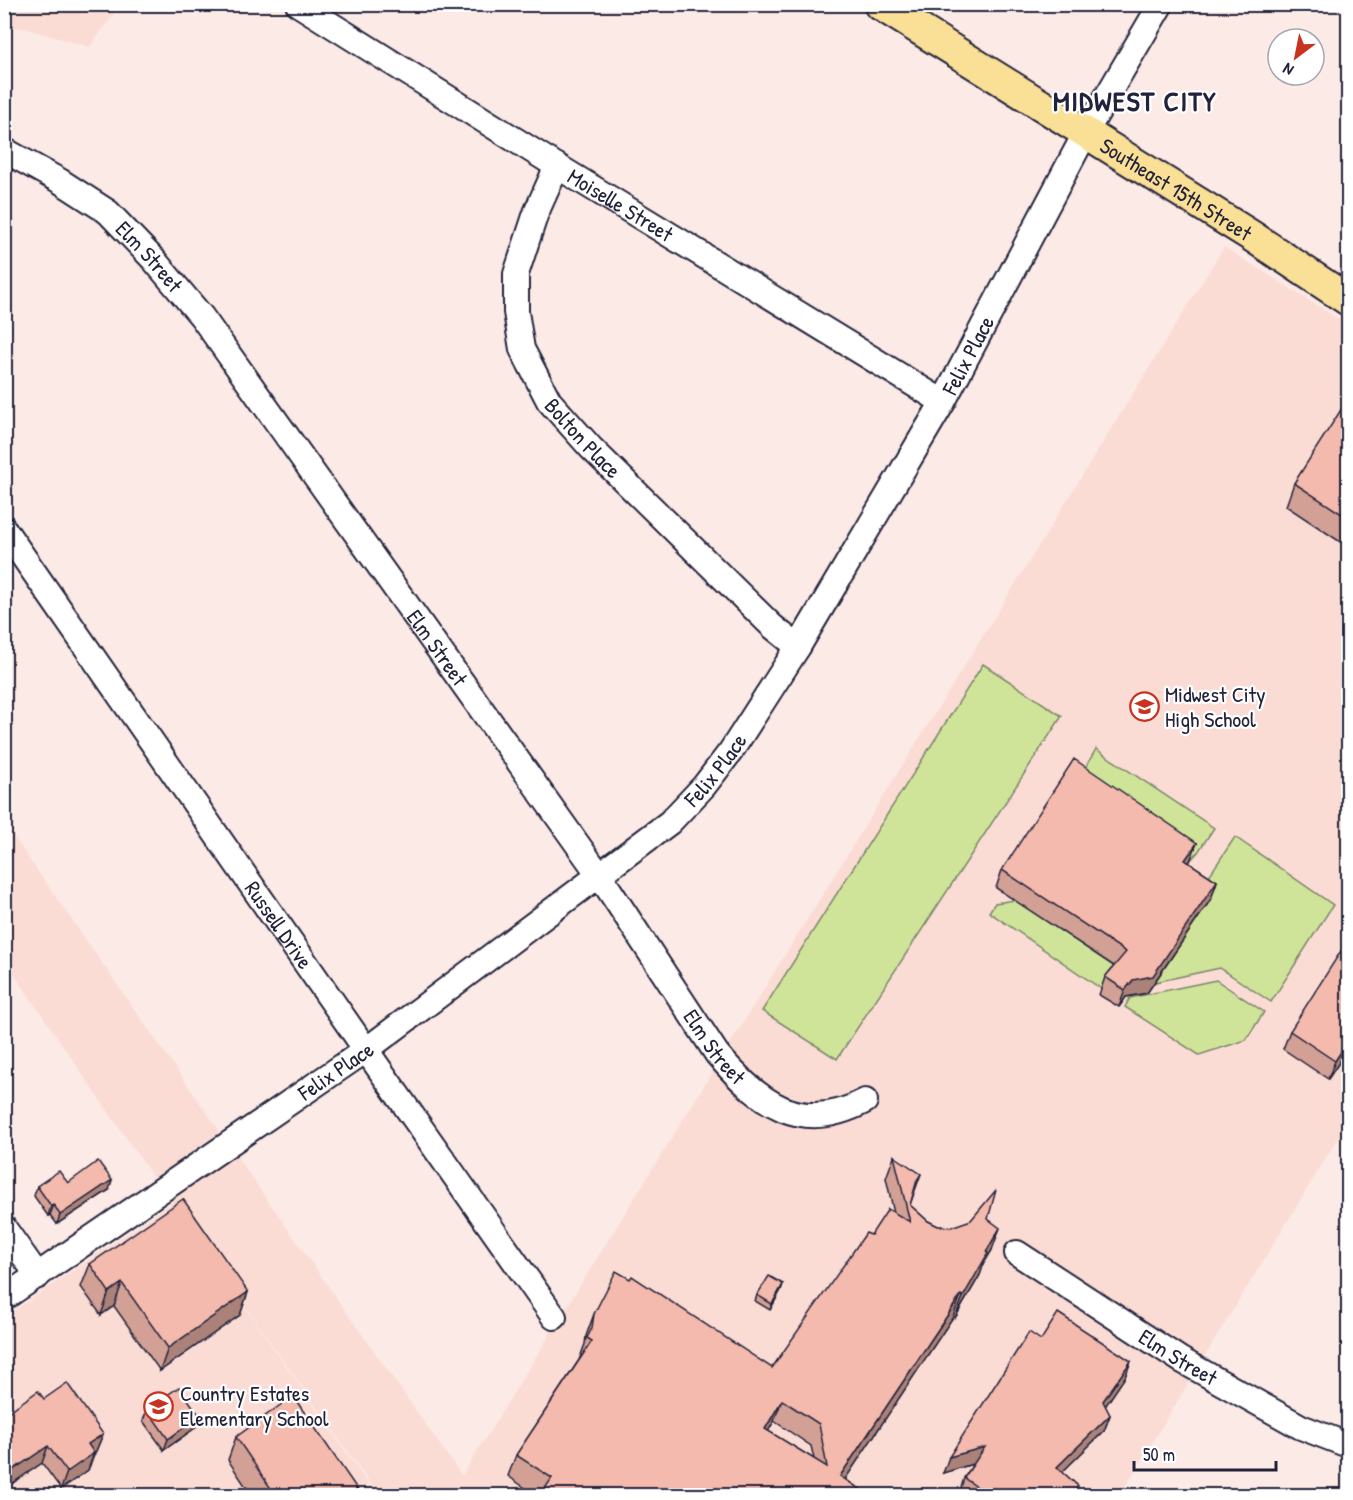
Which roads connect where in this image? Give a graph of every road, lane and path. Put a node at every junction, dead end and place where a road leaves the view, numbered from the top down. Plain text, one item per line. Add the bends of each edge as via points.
1 (298, 4) edge
2 (879, 4) edge
3 (1161, 4) edge
4 (1086, 132) junction
5 (4, 150) edge
6 (557, 166) junction
7 (1348, 300) edge
8 (943, 402) junction
9 (4, 529) edge
10 (798, 647) junction
11 (600, 876) junction
12 (366, 1050) junction
13 (865, 1101) dead end
14 (4, 1228) edge
15 (1017, 1253) dead end
16 (39, 1276) junction
17 (4, 1298) edge
18 (555, 1317) dead end
19 (1348, 1445) edge

1 - 6 street, Moiselle Street
2 - 4 main road, Southeast 15th Street
3 - 4 street, Felix Place
4 - 7 main road, Southeast 15th Street
4 - 8 street, Felix Place
5 - 11 street, Elm Street via 108,212 202,317
6 - 8 street, Moiselle Street
6 - 10 street, Bolton Place via 516,274 522,350 549,401 591,448
8 - 10 street, Felix Place
9 - 12 street, Russell Drive
10 - 11 street, Felix Place via 704,786 670,822
11 - 12 street, Felix Place
11 - 13 street, Elm Street via 717,1054 760,1097 810,1116 846,1111
12 - 16 street, Felix Place
12 - 18 street, Russell Drive
14 - 16 street
15 - 19 street, Elm Street via 1181,1360 1301,1427
16 - 17 street, Felix Place

